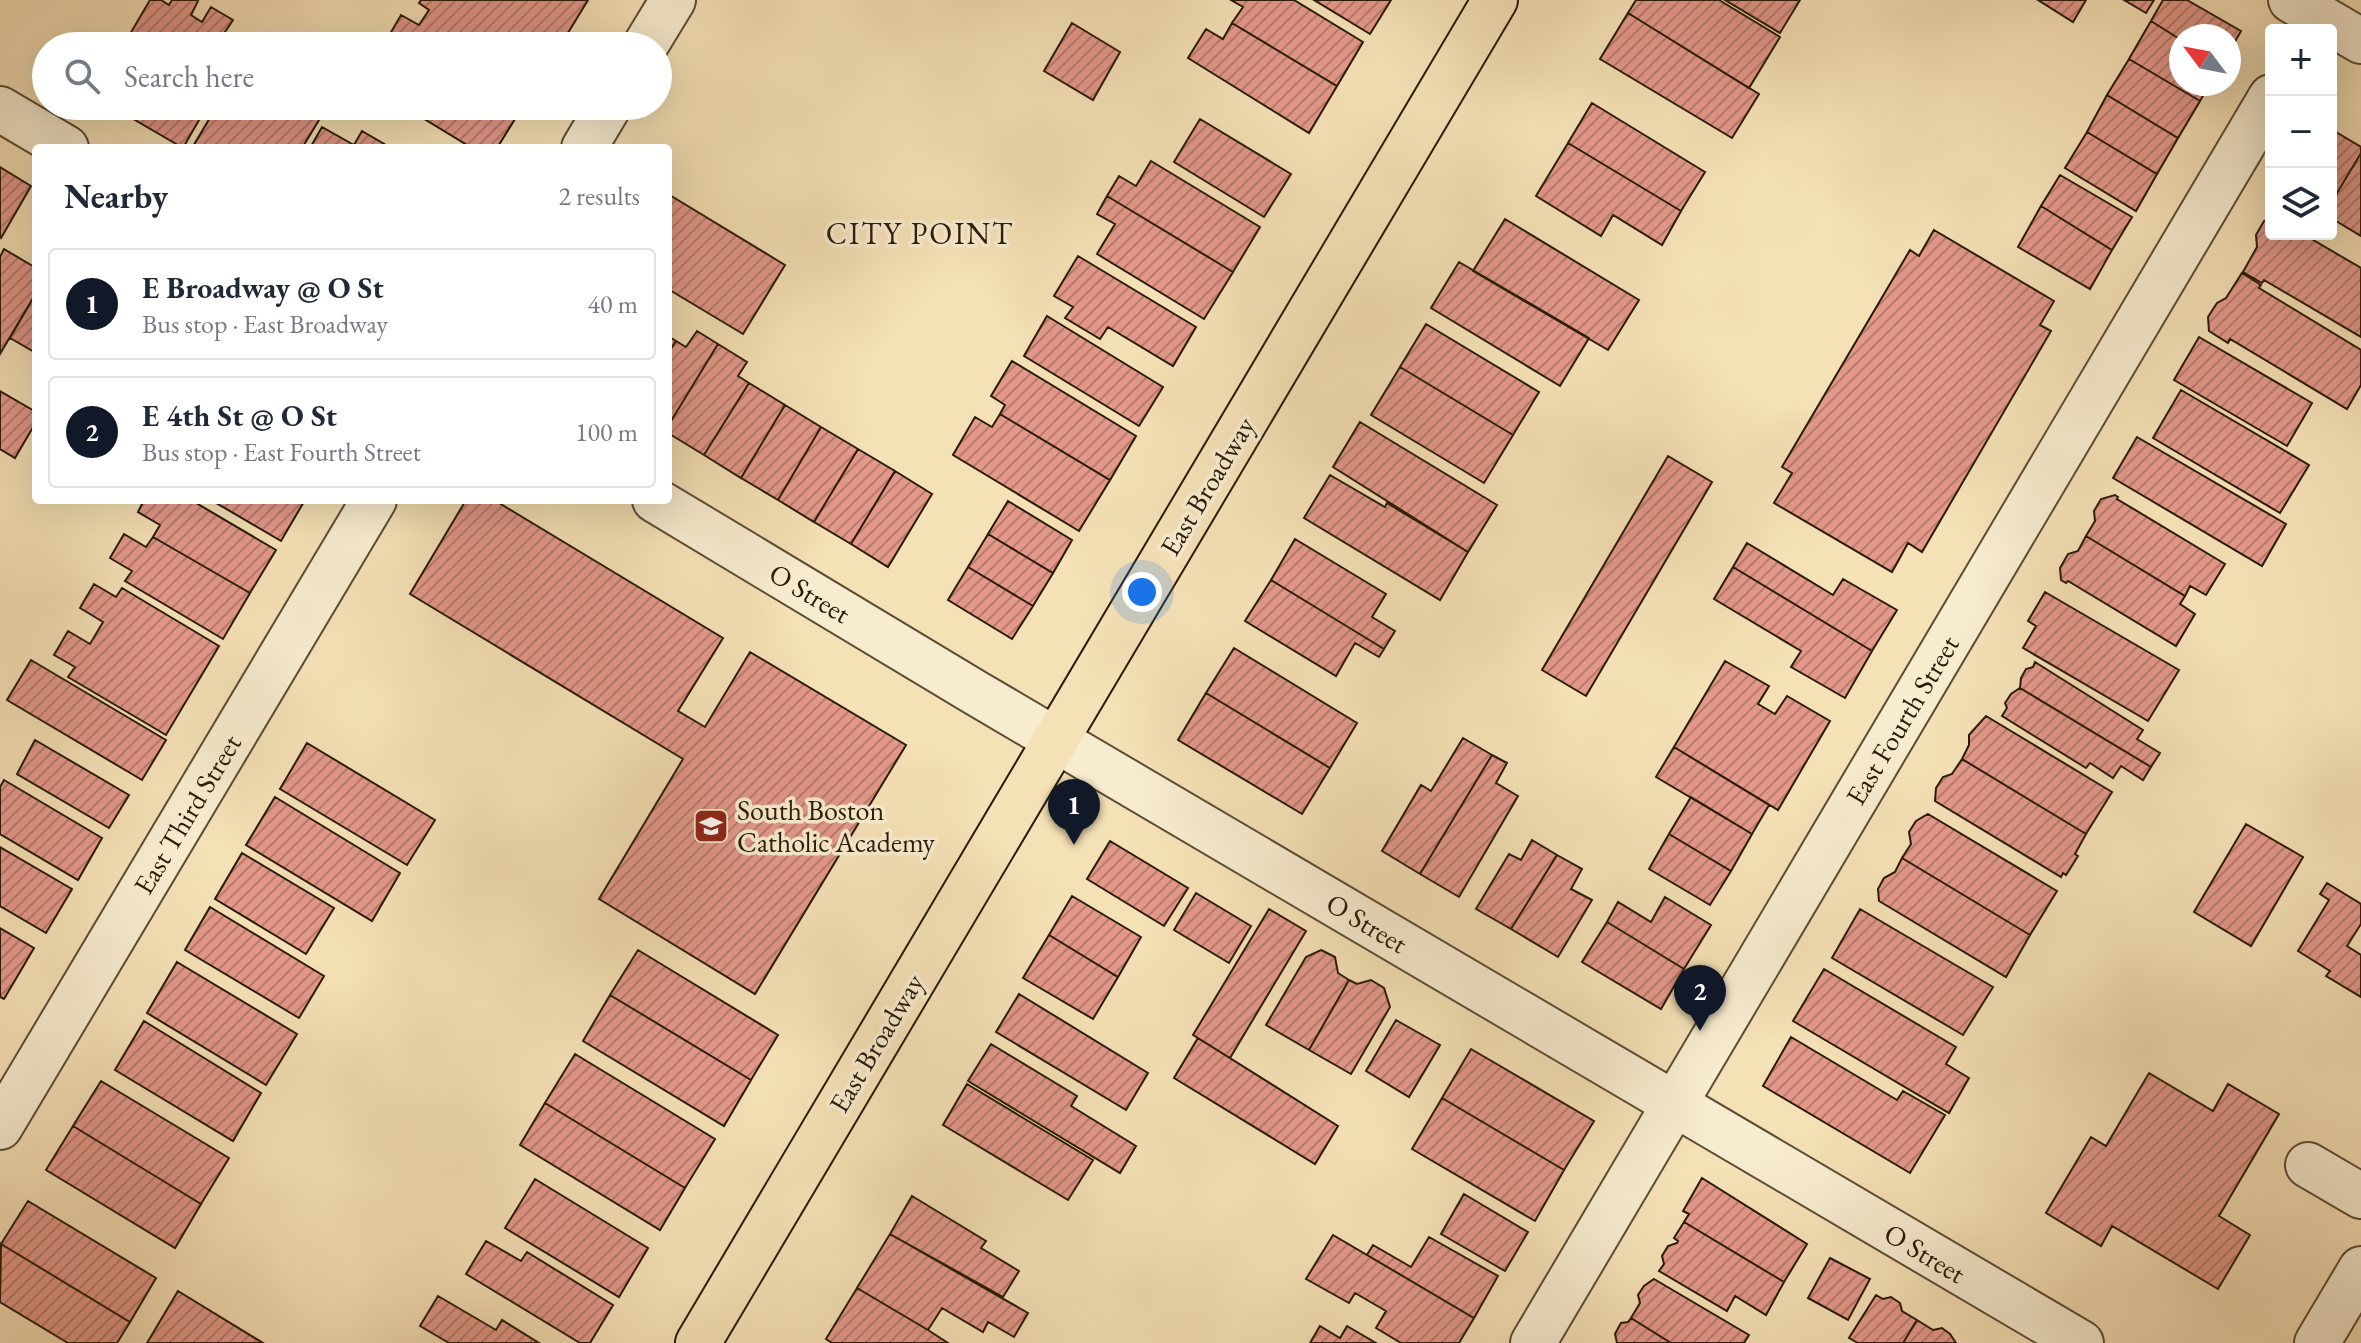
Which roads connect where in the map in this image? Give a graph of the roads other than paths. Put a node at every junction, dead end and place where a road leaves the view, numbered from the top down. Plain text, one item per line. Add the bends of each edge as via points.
1 (673, 0) edge
2 (1495, 0) edge
3 (2312, 12) edge
4 (654, 32) edge
5 (2361, 41) edge
6 (2265, 107) edge
7 (0, 109) edge
8 (601, 120) edge
9 (59, 144) edge
10 (586, 144) edge
11 (372, 504) edge
12 (662, 504) edge
13 (1056, 739) junction
14 (1675, 1104) junction
15 (0, 1127) edge
16 (2308, 1165) dead end
17 (2361, 1196) edge
18 (2361, 1269) edge
19 (698, 1343) edge
20 (1533, 1343) edge
21 (2081, 1343) edge
22 (2317, 1343) edge

1 - 4 street
2 - 13 main road, East Broadway
3 - 5 street
6 - 14 street, East Fourth Street
7 - 9 street
8 - 10 street
11 - 15 street, East Third Street
12 - 13 street, O Street
13 - 14 street, O Street
13 - 19 main road, East Broadway
14 - 20 street, East Fourth Street
14 - 21 street, O Street
16 - 17 street
18 - 22 street

